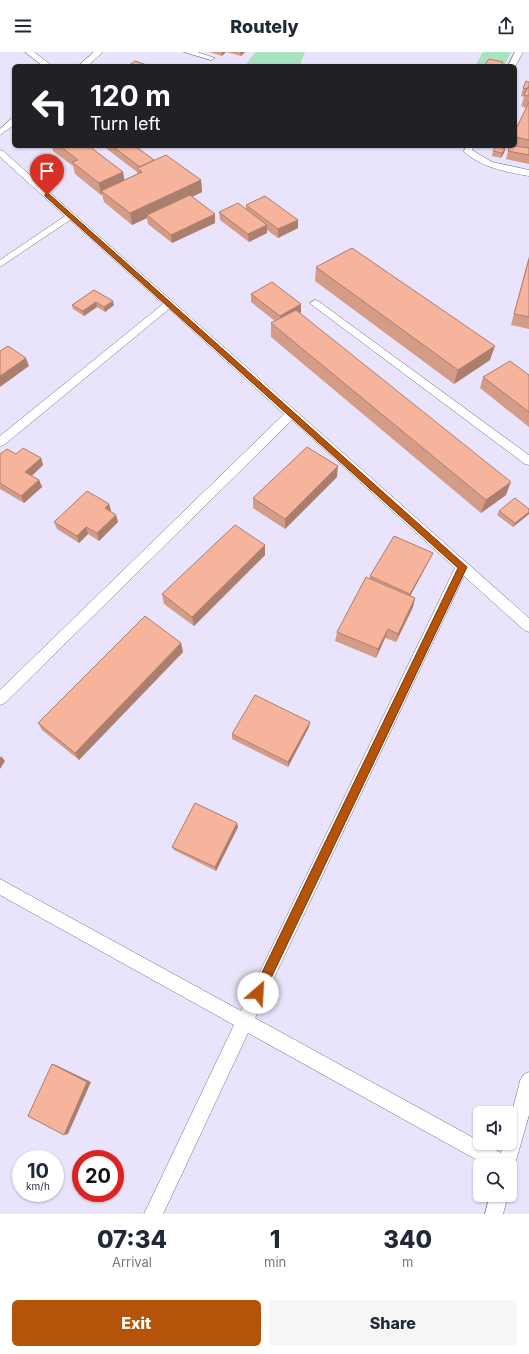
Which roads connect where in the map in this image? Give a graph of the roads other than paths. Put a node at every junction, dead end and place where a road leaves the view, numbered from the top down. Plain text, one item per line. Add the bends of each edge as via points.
1 (29, 52) edge
2 (99, 52) edge
3 (188, 52) edge
4 (520, 52) edge
5 (211, 58) dead end
6 (45, 64) edge
7 (84, 64) edge
8 (513, 64) edge
9 (12, 124) edge
10 (0, 133) edge
11 (469, 148) edge
12 (0, 153) edge
13 (529, 173) edge
14 (70, 216) junction
15 (0, 264) edge
16 (315, 303) dead end
17 (169, 304) junction
18 (291, 414) junction
19 (0, 442) edge
20 (529, 461) edge
21 (462, 567) junction
22 (529, 626) edge
23 (0, 699) edge
24 (0, 887) edge
25 (244, 1022) junction
26 (529, 1081) edge
27 (491, 1158) edge
28 (509, 1158) edge
29 (497, 1202) edge
30 (154, 1214) edge
31 (494, 1214) edge

1 - 6 lane
2 - 7 lane
3 - 5 lane
4 - 8 lane
9 - 10 lane
11 - 13 lane via 468,151 476,159 489,165
12 - 14 lane
14 - 15 lane
14 - 17 lane
16 - 20 lane
17 - 18 lane
17 - 19 lane
18 - 21 lane
18 - 23 lane
21 - 22 lane
21 - 25 lane
24 - 25 lane
25 - 27 lane
25 - 30 lane
26 - 28 lane
29 - 31 lane

